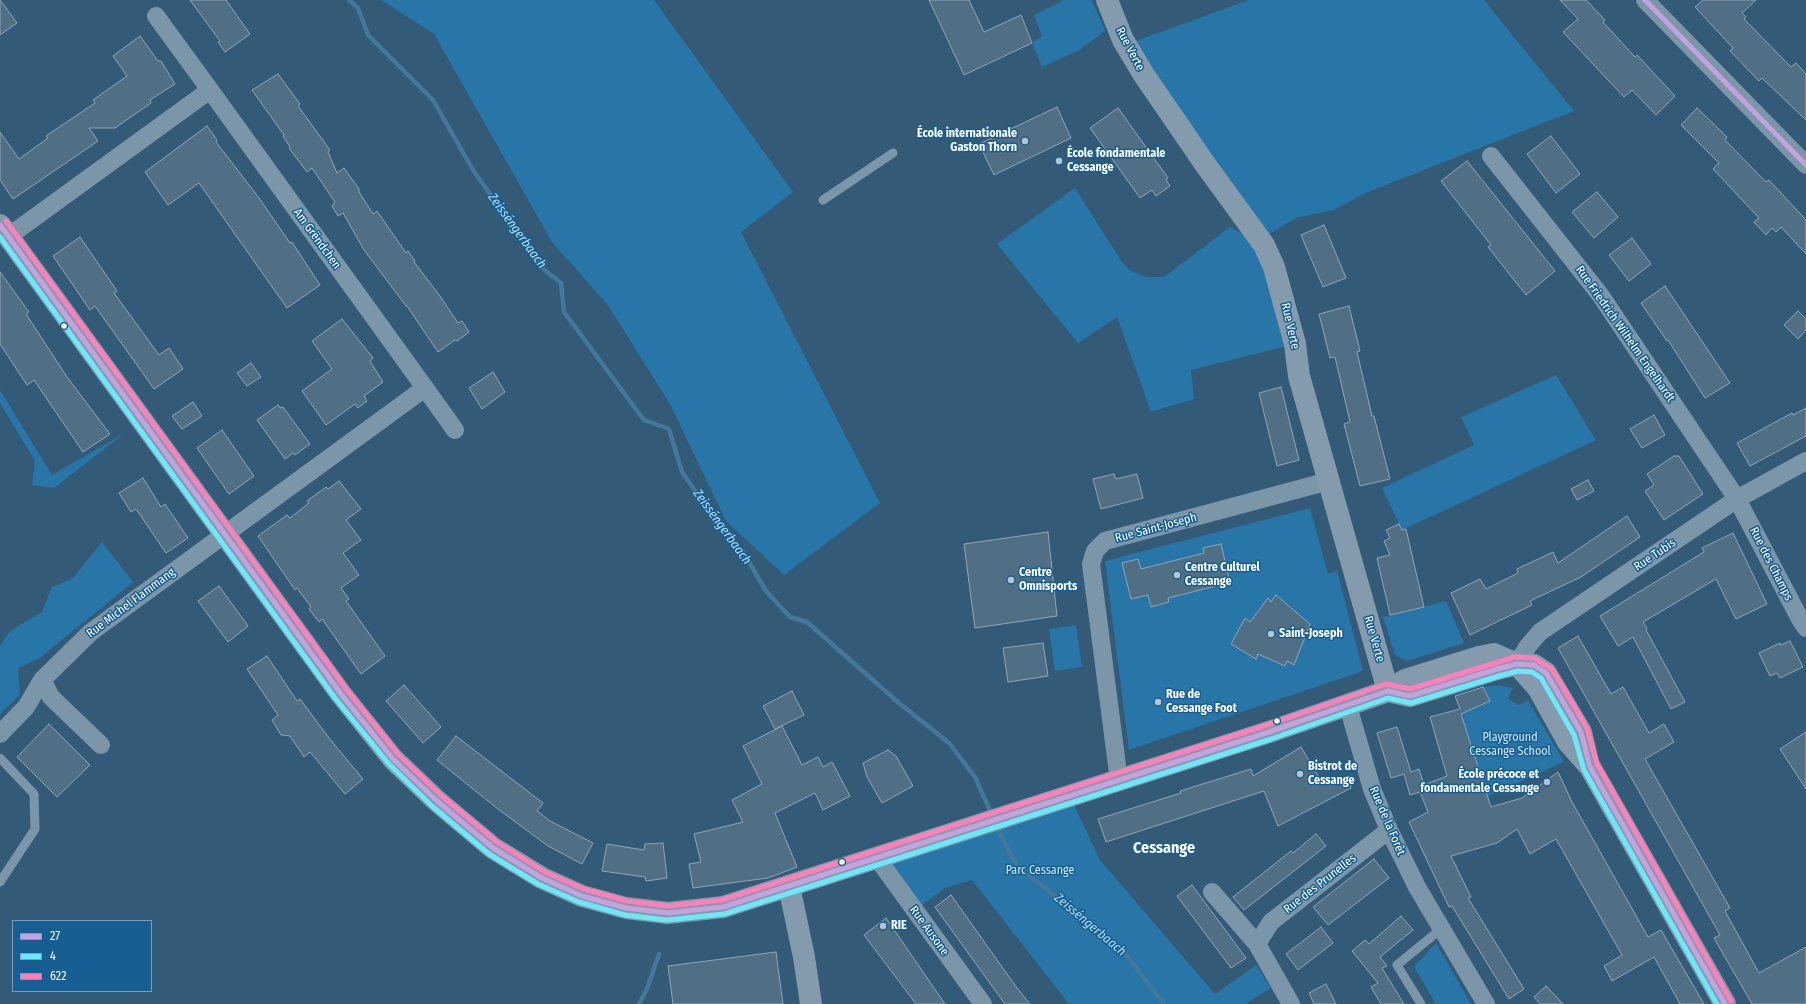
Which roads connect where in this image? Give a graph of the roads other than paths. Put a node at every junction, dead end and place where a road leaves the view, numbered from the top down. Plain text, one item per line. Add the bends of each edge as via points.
1 (1107, 0) edge
2 (1645, 0) edge
3 (156, 16) dead end
4 (210, 90) junction
5 (894, 152) dead end
6 (1491, 156) dead end
7 (1806, 165) edge
8 (823, 200) dead end
9 (4, 231) edge
10 (425, 388) junction
11 (456, 430) dead end
12 (1806, 461) edge
13 (1329, 481) junction
14 (1738, 499) junction
15 (225, 534) junction
16 (1806, 628) edge
17 (1517, 664) junction
18 (42, 680) junction
19 (1388, 691) junction
20 (1348, 706) junction
21 (0, 734) edge
22 (101, 745) dead end
23 (0, 758) edge
24 (1119, 781) junction
25 (1389, 830) junction
26 (877, 858) junction
27 (0, 882) edge
28 (789, 886) junction
29 (1212, 892) dead end
30 (1441, 929) junction
31 (1256, 944) junction
32 (811, 1004) edge
33 (982, 1004) edge
34 (1291, 1004) edge
35 (1421, 1004) edge
36 (1486, 1004) edge
37 (1725, 1004) edge

1 - 13 main road, Rue Verte via 1123,40 1144,75 1264,245 1282,291 1300,376
2 - 7 street
3 - 4 street, Am Grëndchen
4 - 9 street
4 - 10 street, Am Grëndchen
5 - 8 lane
6 - 14 street, Rue Friedrich Wilhelm Engelhardt via 1601,296
9 - 15 main road
10 - 11 street, Am Grëndchen
10 - 15 street
12 - 14 street, Rue Tubis
13 - 19 main road, Rue Verte
13 - 24 street, Rue Saint-Joseph via 1105,541 1095,551 1091,564
14 - 16 street, Rue des Champs
14 - 17 street, Rue Tubis via 1540,632
15 - 18 street, Rue Michel Flammang via 91,632
15 - 28 main road via 348,704 393,759 437,802 493,848 542,878 582,896 626,908 668,913 698,911 739,903
17 - 19 main road via 1410,696
17 - 37 main road via 1538,688 1568,742 1590,767
18 - 21 street, Rue Michel Flammang via 26,707
18 - 22 street via 51,697
19 - 20 main road
20 - 24 main road
20 - 25 street, Rue de la Forêt via 1372,789
23 - 27 lane via 34,794 35,829
24 - 26 main road
25 - 30 street, Rue de la Forêt
25 - 31 street, Rue des Prunelles via 1271,922
26 - 28 main road
26 - 33 street, Rue Ausone
28 - 32 main road via 802,943
29 - 31 street
30 - 35 lane via 1397,965
30 - 36 street, Rue de la Forêt
31 - 34 street

